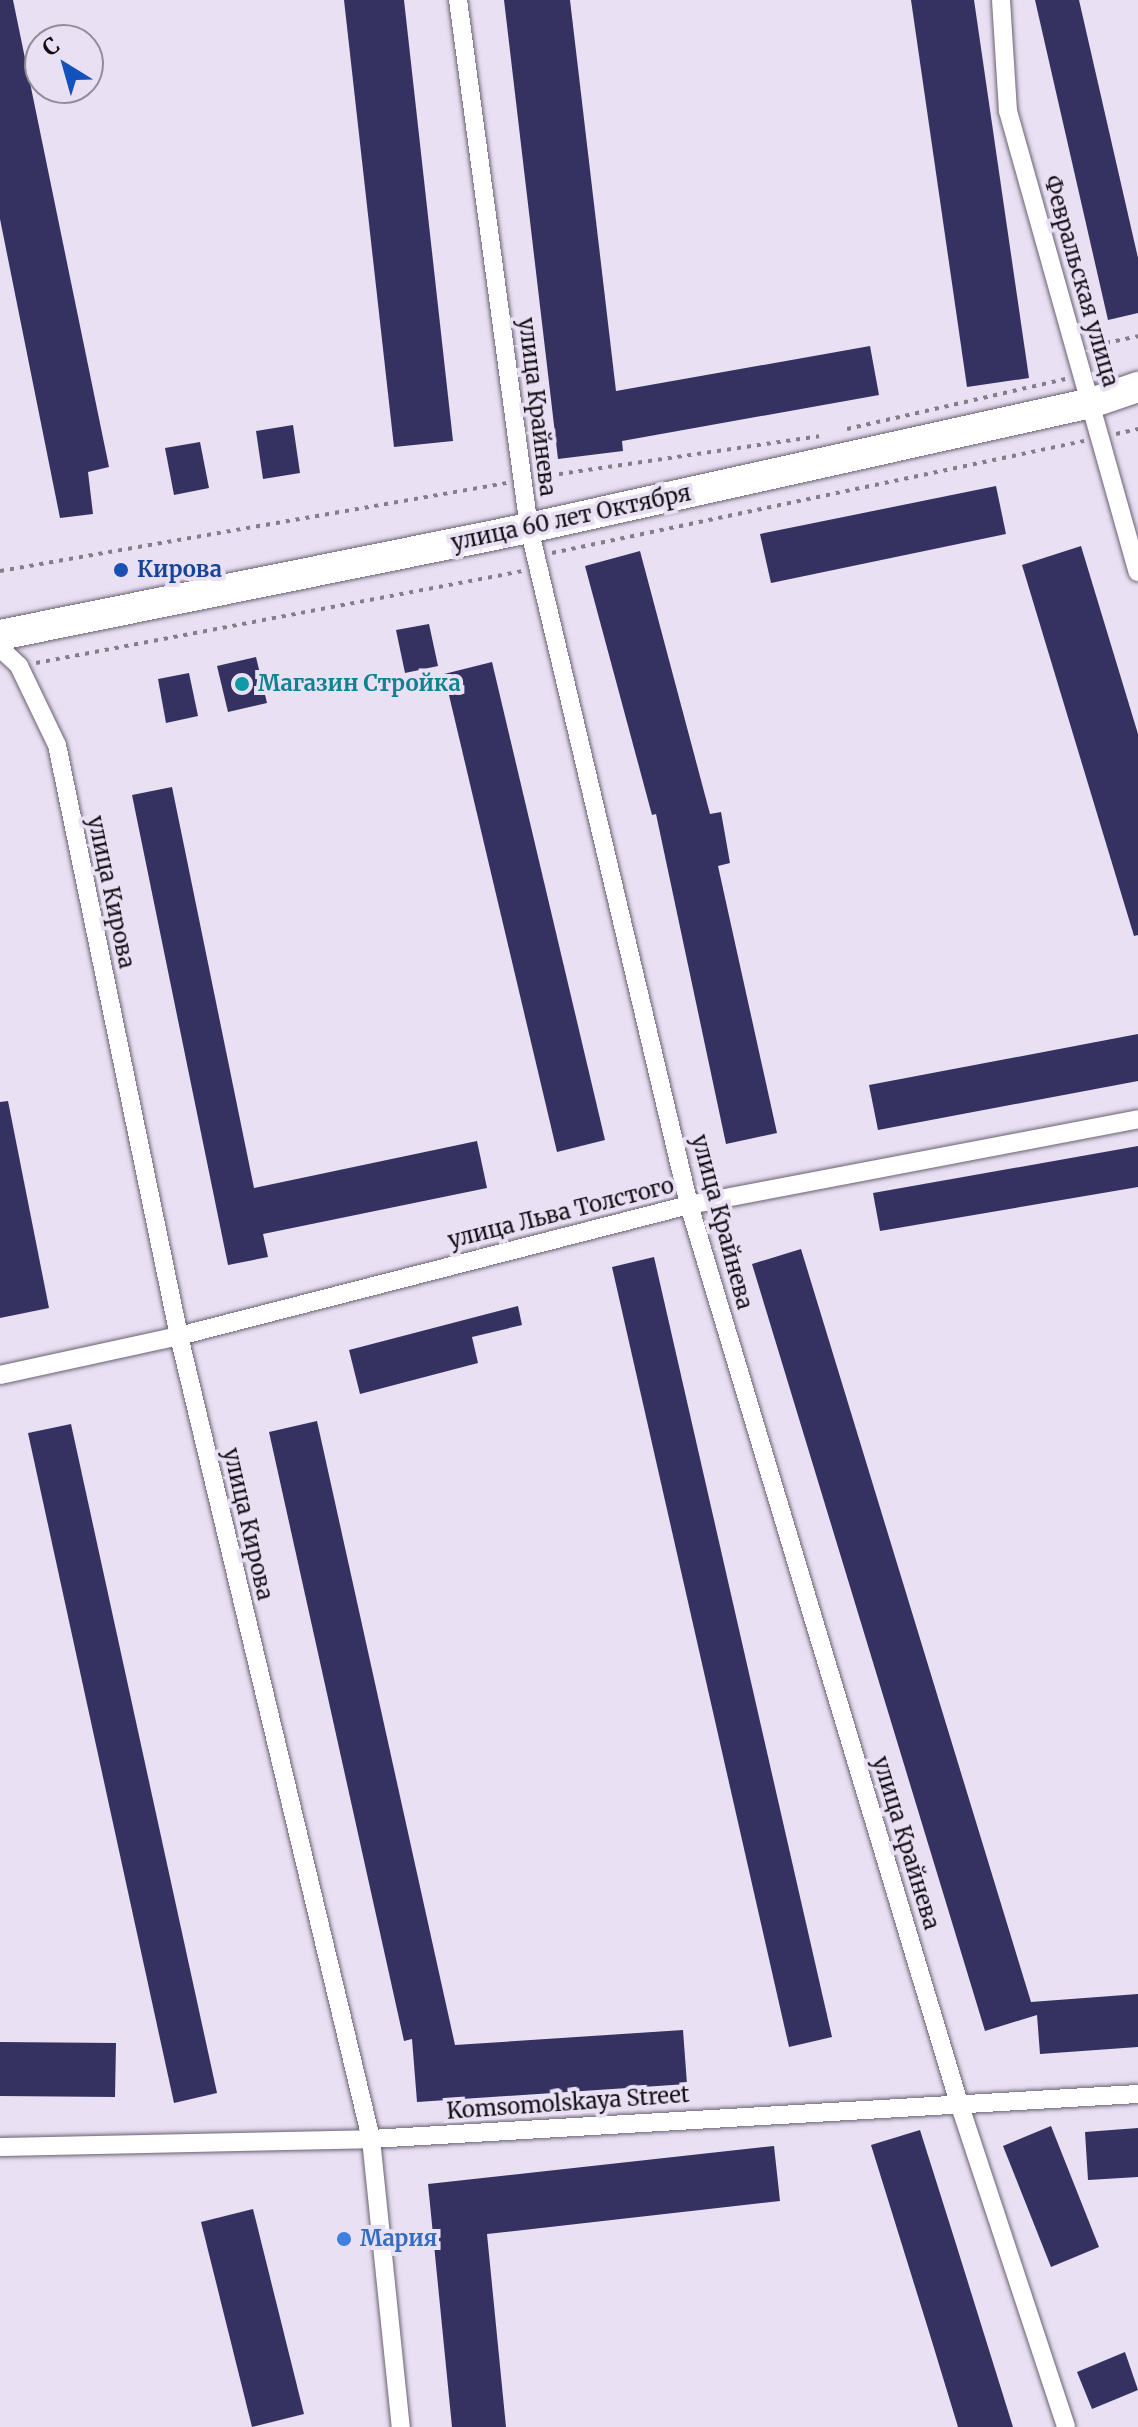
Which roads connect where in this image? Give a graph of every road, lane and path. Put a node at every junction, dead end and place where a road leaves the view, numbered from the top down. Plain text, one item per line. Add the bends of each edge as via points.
1 (458, 0) edge
2 (1001, 0) edge
3 (1138, 336) edge
4 (1138, 387) edge
5 (1087, 388) junction
6 (1100, 438) junction
7 (533, 551) junction
8 (1138, 572) edge
9 (0, 635) edge
10 (0, 648) edge
11 (19, 666) junction
12 (1138, 1119) edge
13 (689, 1205) junction
14 (179, 1336) junction
15 (0, 1375) edge
16 (1138, 2094) edge
17 (959, 2103) junction
18 (371, 2139) junction
19 (0, 2147) edge
20 (401, 2427) edge
21 (1066, 2427) edge

1 - 7 street, улица Крайнева
2 - 5 street, Февральская улица via 1008,111
3 - 5 path via 1106,343 1086,355
4 - 5 main road, улица 60 лет Октября
5 - 6 street, Февральская улица
5 - 7 main road, улица 60 лет Октября
6 - 7 path
6 - 8 street, Февральская улица
7 - 9 main road, улица 60 лет Октября
7 - 11 path
7 - 13 street, улица Крайнева
10 - 11 street, улица Кирова
11 - 14 street, улица Кирова via 57,745
12 - 13 street, улица Льва Толстого
13 - 14 street, улица Льва Толстого
13 - 17 street, улица Крайнева
14 - 15 street, улица Льва Толстого
14 - 18 street, улица Кирова
16 - 17 street, Komsomolskaya Street
17 - 18 street, Komsomolskaya Street
17 - 21 street, улица Крайнева
18 - 19 street, Komsomolskaya Street
18 - 20 street, улица Кирова

